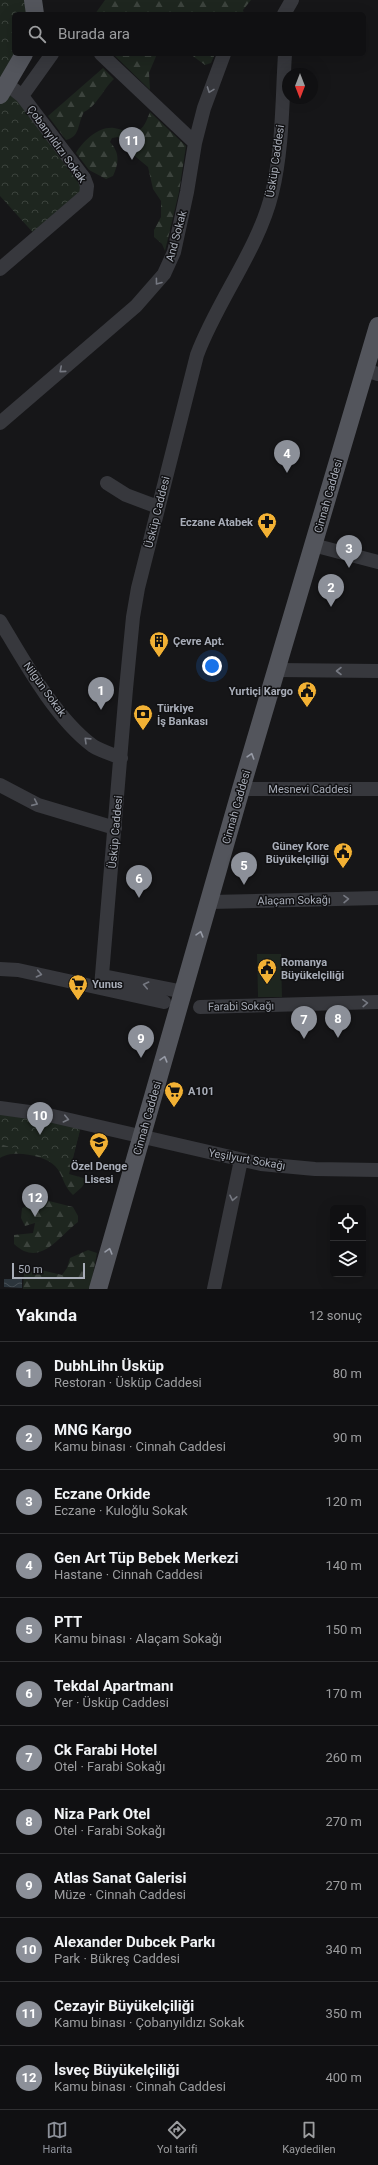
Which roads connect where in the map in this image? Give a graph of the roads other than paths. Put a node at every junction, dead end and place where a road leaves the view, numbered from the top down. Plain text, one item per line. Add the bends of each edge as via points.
1 (33, 0) edge
2 (292, 0) edge
3 (35, 12) edge
4 (285, 12) edge
5 (23, 56) edge
6 (51, 56) edge
7 (103, 56) edge
8 (223, 56) edge
9 (285, 56) edge
10 (4, 90) edge
11 (22, 96) junction
12 (194, 143) junction
13 (0, 269) edge
14 (378, 326) edge
15 (372, 372) edge
16 (0, 423) edge
17 (107, 483) dead end
18 (158, 507) junction
19 (313, 545) junction
20 (378, 562) edge
21 (0, 621) edge
22 (277, 670) junction
23 (378, 671) edge
24 (121, 758) junction
25 (0, 786) edge
26 (241, 789) junction
27 (378, 789) edge
28 (116, 828) junction
29 (378, 898) edge
30 (210, 902) junction
31 (0, 969) edge
32 (102, 981) junction
33 (184, 992) junction
34 (164, 1002) dead end
35 (378, 1002) edge
36 (200, 1007) dead end
37 (0, 1108) edge
38 (141, 1136) junction
39 (242, 1160) junction
40 (378, 1170) edge
41 (98, 1289) edge
42 (214, 1289) edge

1 - 3 main road
2 - 4 street
5 - 10 main road
6 - 11 street
7 - 12 street
8 -> 12 street, And Sokak
9 - 18 street, Üsküp Caddesi via 280,139 272,193 253,241 211,320 197,355
10 - 11 street, Çobanyıldızı Sokak
11 - 13 street, Çobanyıldızı Sokak via 84,178 88,190 86,195
12 -> 16 street, And Sokak via 174,252 164,274 136,306
14 - 15 main road, Cinnah Caddesi
15 - 19 main road, Cinnah Caddesi
17 - 18 street via 126,495
18 - 24 street, Üsküp Caddesi via 133,617
19 - 20 street
19 - 22 main road, Cinnah Caddesi
24 -> 21 street, Nilgün Sokak via 94,746 52,704
23 -> 22 street
26 -> 22 main road, Cinnah Caddesi
24 - 28 street, Üsküp Caddesi
25 -> 28 street via 38,805
26 - 27 street, Mesnevi Caddesi
26 - 30 main road, Cinnah Caddesi
28 - 32 street, Üsküp Caddesi
30 -> 29 street, Alaçam Sokağı
33 -> 30 main road, Cinnah Caddesi
31 -> 32 street
33 -> 32 street
32 - 34 street
38 -> 33 main road, Cinnah Caddesi
36 -> 35 street, Farabi Sokağı
37 -> 38 street, Yeşilyurt Sokağı via 44,1114
38 - 39 street, Yeşilyurt Sokağı
41 -> 38 main road, Cinnah Caddesi
39 - 40 street, Yeşilyurt Sokağı via 315,1169
39 -> 42 street

